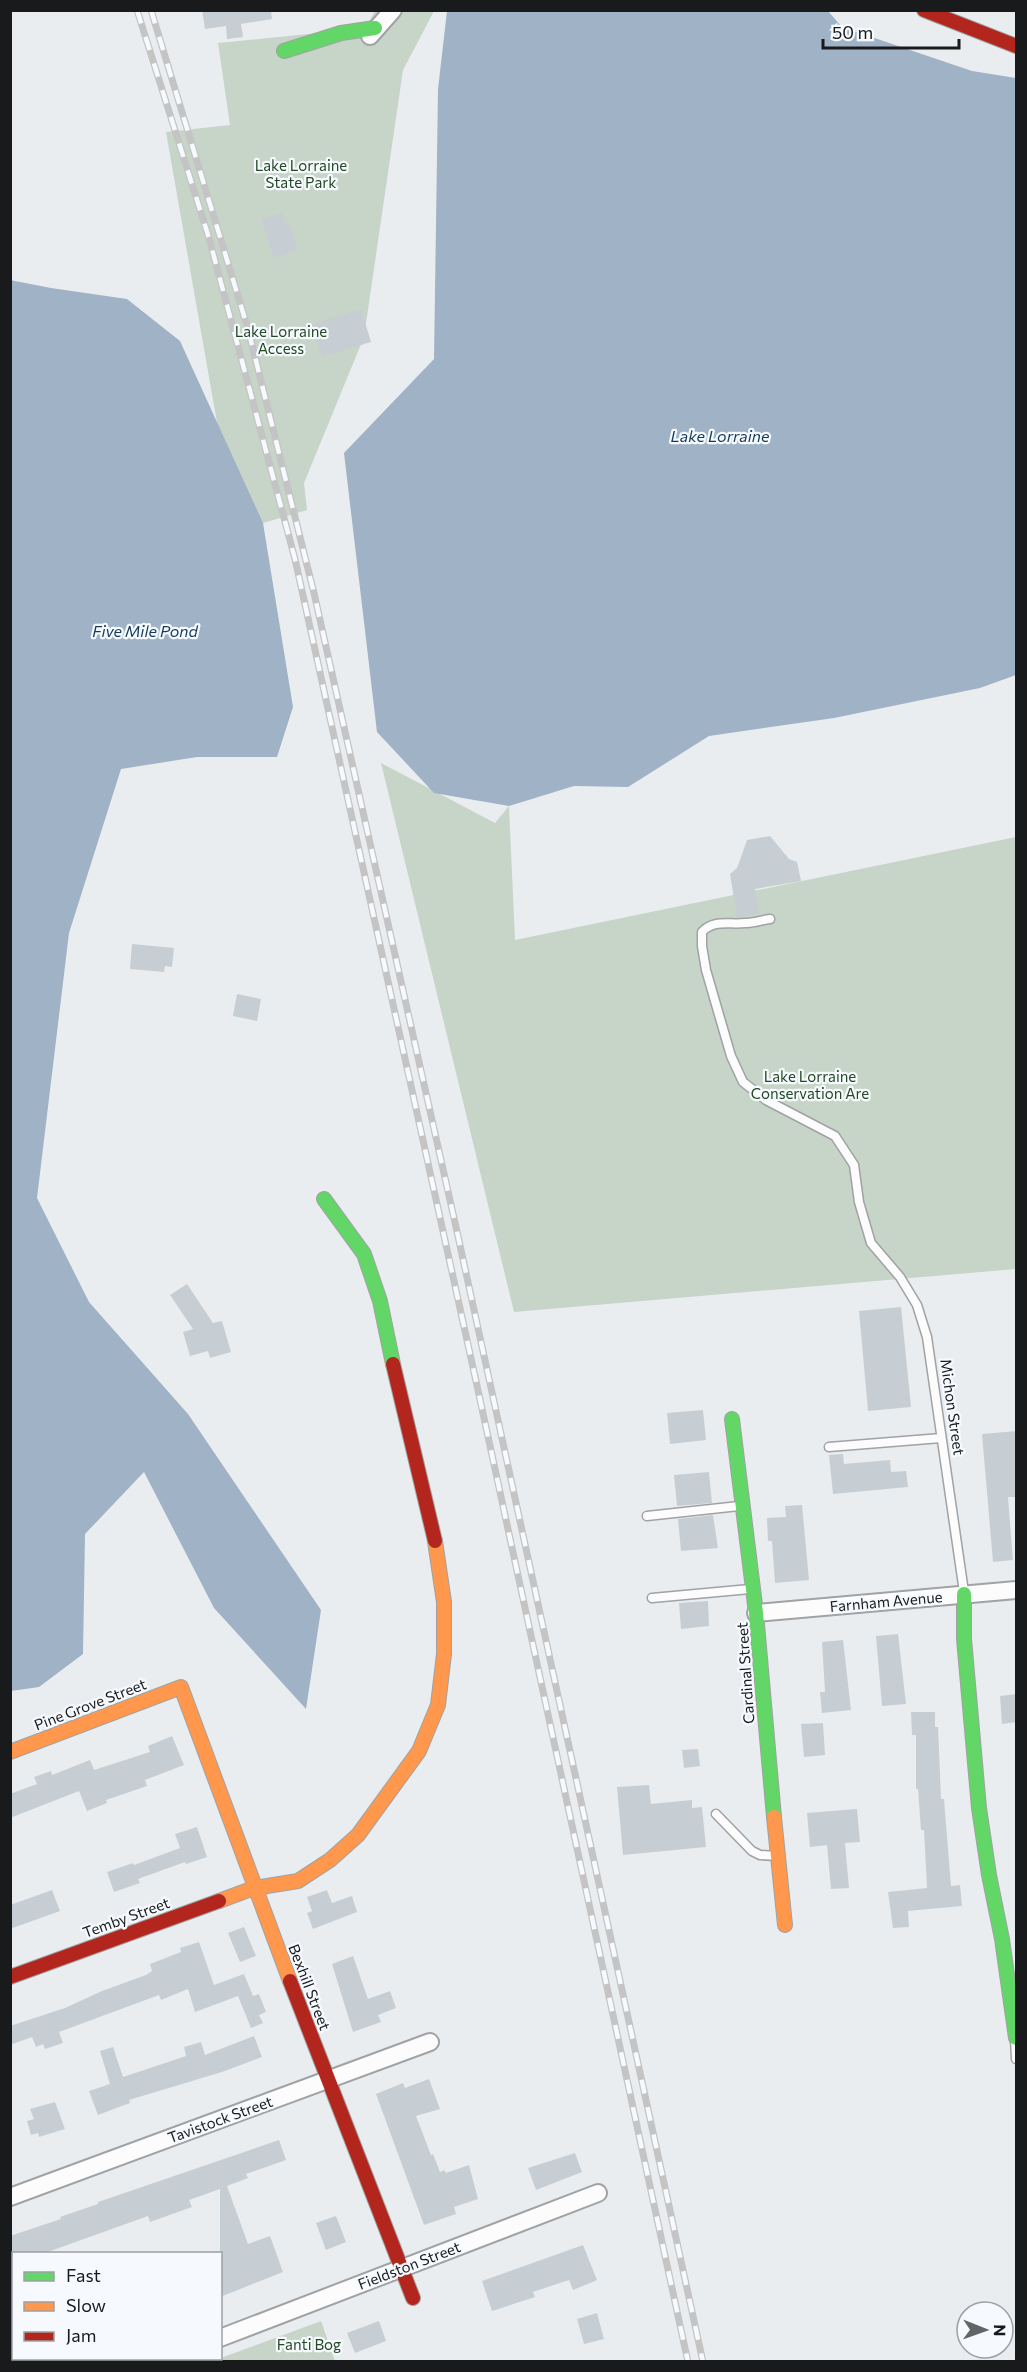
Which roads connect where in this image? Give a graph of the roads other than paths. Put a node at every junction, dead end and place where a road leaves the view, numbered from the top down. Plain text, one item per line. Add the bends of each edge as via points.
1 (393, 10) edge
2 (924, 10) edge
3 (372, 34) joint
4 (1017, 46) edge
5 (284, 51) dead end
6 (770, 919) dead end
7 (324, 1199) dead end
8 (732, 1419) dead end
9 (941, 1438) junction
10 (829, 1447) dead end
11 (743, 1506) junction
12 (647, 1516) dead end
13 (754, 1589) junction
14 (1017, 1590) edge
15 (964, 1594) junction
16 (652, 1598) dead end
17 (756, 1613) junction
18 (181, 1687) joint
19 (10, 1752) edge
20 (716, 1814) dead end
21 (778, 1856) junction
22 (254, 1888) junction
23 (785, 1925) dead end
24 (10, 1977) edge
25 (1016, 2038) edge
26 (430, 2042) dead end
27 (1017, 2059) edge
28 (327, 2079) junction
29 (598, 2193) dead end
30 (10, 2197) edge
31 (401, 2268) junction
32 (413, 2298) dead end
33 (222, 2337) edge

1 - 3 street
2 - 4 street
3 - 5 street via 341,33
6 - 9 lane, Michon Street via 744,924 723,922 708,925 702,932 706,970 731,1056 743,1082 766,1101 835,1136 854,1165 859,1202 872,1243 917,1305 927,1337
7 - 22 street, Temby Street via 364,1254 380,1301 433,1529 444,1602 444,1654 438,1705 419,1751 358,1835 298,1881
8 - 11 street, Cardinal Street
9 - 10 lane
9 - 15 lane, Michon Street
11 - 12 lane
11 - 13 street, Cardinal Street
13 - 16 lane
13 - 17 street, Cardinal Street
14 - 15 street, Farnham Avenue
15 - 17 street, Farnham Avenue
15 - 25 street, Michon Street via 964,1639 980,1808
17 - 21 street, Cardinal Street
18 - 19 street, Pine Grove Street
18 - 22 street, Bexhill Street
20 - 21 lane via 752,1851
21 - 23 street, Cardinal Street
22 - 24 street, Temby Street
22 - 28 street, Bexhill Street
25 - 27 lane
26 - 28 street, Tavistock Street
28 - 30 street, Tavistock Street
28 - 31 street, Bexhill Street
29 - 31 street, Fieldston Street
31 - 32 street, Bexhill Street
31 - 33 street, Fieldston Street

